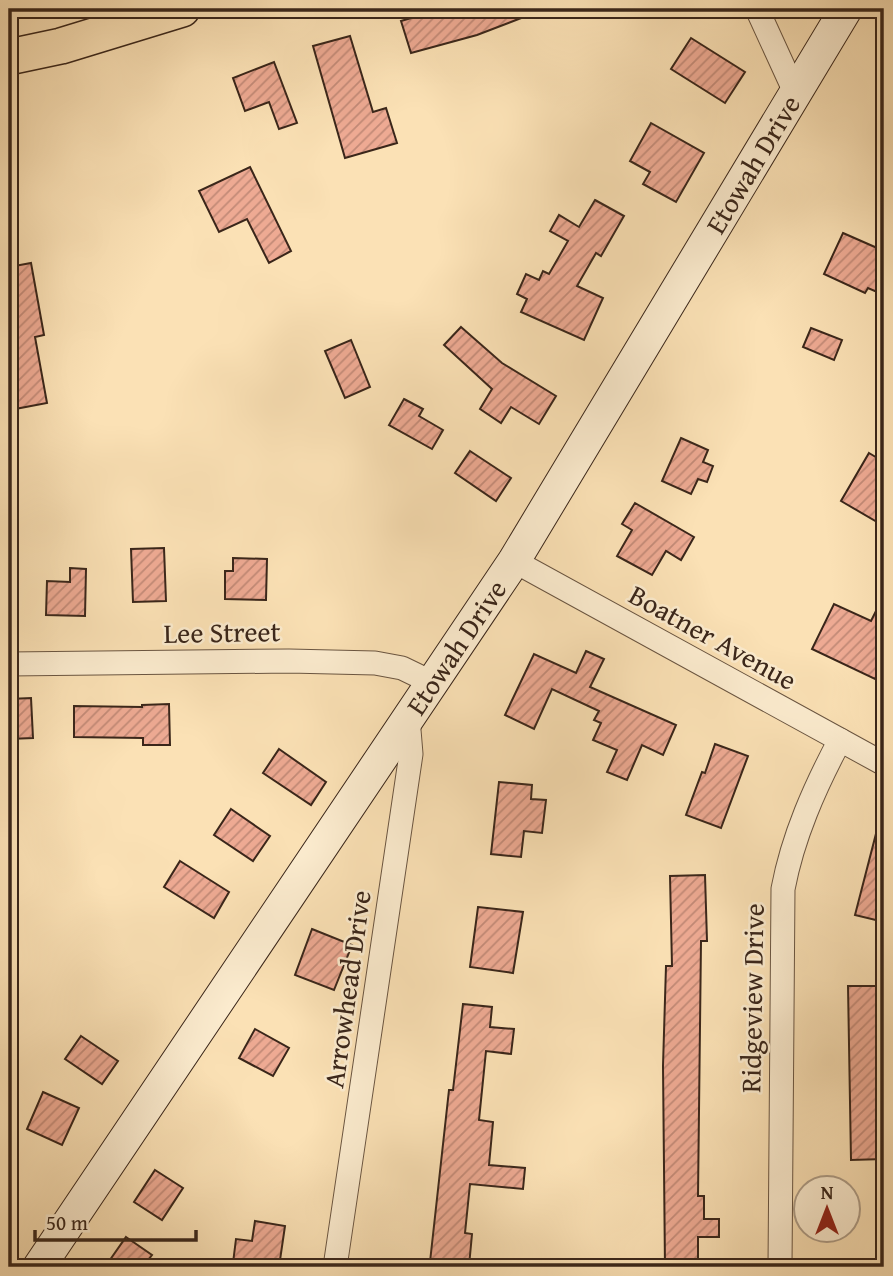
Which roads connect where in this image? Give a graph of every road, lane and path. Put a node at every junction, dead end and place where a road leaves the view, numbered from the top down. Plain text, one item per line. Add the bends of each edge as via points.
1 (182, 9) edge
2 (757, 9) edge
3 (846, 9) edge
4 (9, 57) edge
5 (795, 92) junction
6 (514, 561) junction
7 (9, 664) edge
8 (433, 683) junction
9 (408, 718) junction
10 (840, 740) junction
11 (884, 764) edge
12 (39, 1267) edge
13 (335, 1267) edge
14 (780, 1267) edge

1 - 4 main road
2 - 5 street
3 - 5 street, Etowah Drive
5 - 6 street, Etowah Drive
6 - 8 street, Etowah Drive
6 - 10 street, Boatner Avenue
7 - 8 street, Lee Street via 375,663 402,668
8 - 9 street, Etowah Drive
9 - 12 street, Etowah Drive
9 - 13 street, Arrowhead Drive via 411,754
10 - 11 street, Boatner Avenue
10 - 14 street, Ridgeview Drive via 812,796 783,889

